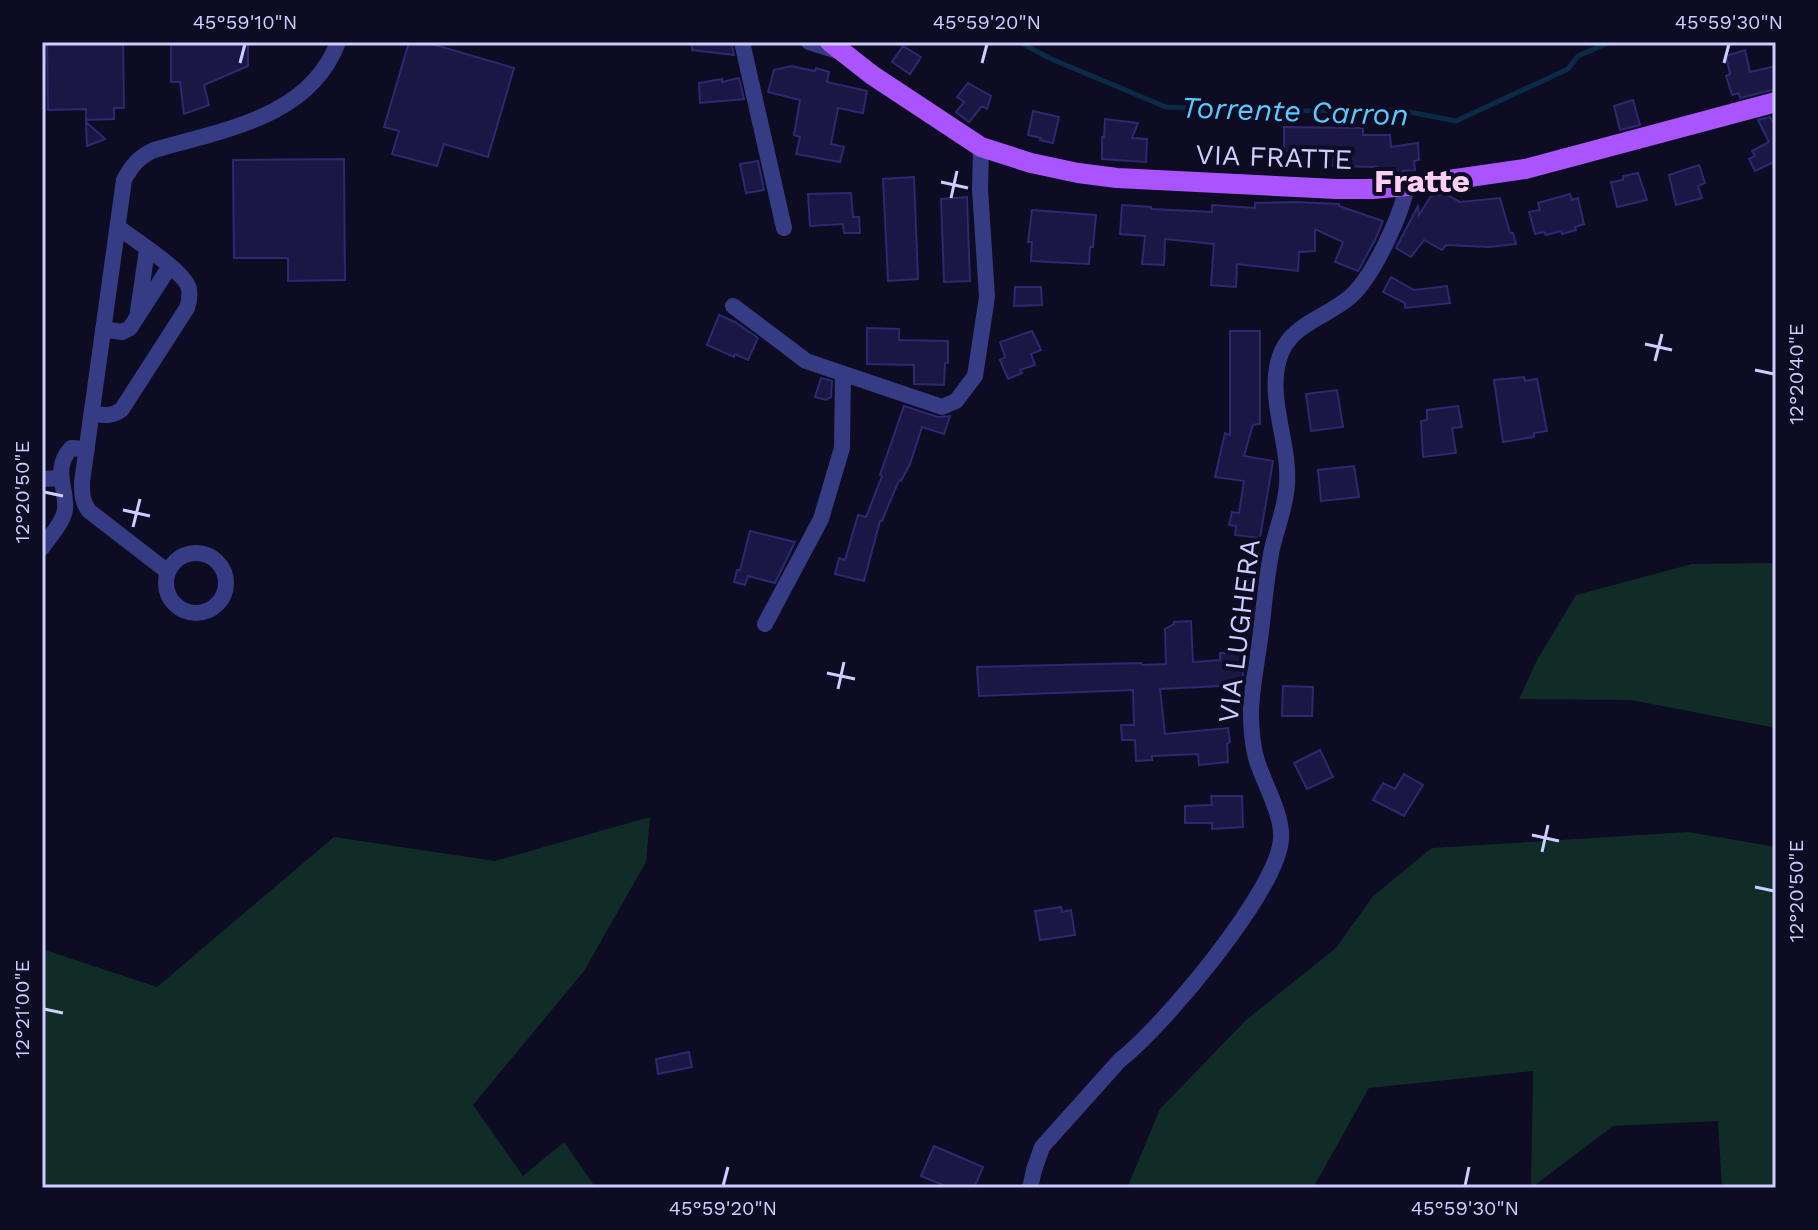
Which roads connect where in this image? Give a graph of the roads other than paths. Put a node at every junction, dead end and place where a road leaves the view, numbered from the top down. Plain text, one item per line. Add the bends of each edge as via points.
1 (338, 42) edge
2 (742, 42) edge
3 (809, 42) edge
4 (836, 47) edge
5 (1776, 102) edge
6 (981, 147) junction
7 (1407, 186) junction
8 (118, 227) junction
9 (784, 228) dead end
10 (147, 250) junction
11 (170, 266) junction
12 (733, 306) dead end
13 (138, 316) junction
14 (103, 329) junction
15 (843, 374) junction
16 (92, 414) junction
17 (87, 449) junction
18 (60, 478) junction
19 (42, 479) edge
20 (42, 548) edge
21 (168, 572) dead end
22 (765, 624) dead end
23 (1030, 1188) edge

1 - 8 street via 306,90 264,117 140,156 124,180
2 - 9 street
3 - 4 street
4 - 6 main road, VIA FRATTE
5 - 7 main road, VIA FRATTE via 1525,169
6 - 7 main road, VIA FRATTE via 1117,178 1336,189
6 - 15 street via 987,297 975,376 956,401 942,407
7 - 23 street, VIA LUGHERA via 1400,212 1362,286 1302,326 1279,357 1275,383 1287,489 1272,550 1251,709 1253,748 1280,824 1278,856 1232,935 1160,1022 1042,1147
8 - 10 street
8 - 14 street
10 - 11 street
10 - 13 street
11 - 13 street
11 - 16 street via 190,290 187,308 122,409 117,414
12 - 15 street via 806,361
13 - 14 street via 126,331
14 - 16 street
15 - 22 street via 842,448 821,519
16 - 17 street
17 - 18 street via 71,448
17 - 21 street via 85,506
18 - 19 street
18 - 20 street via 65,508

